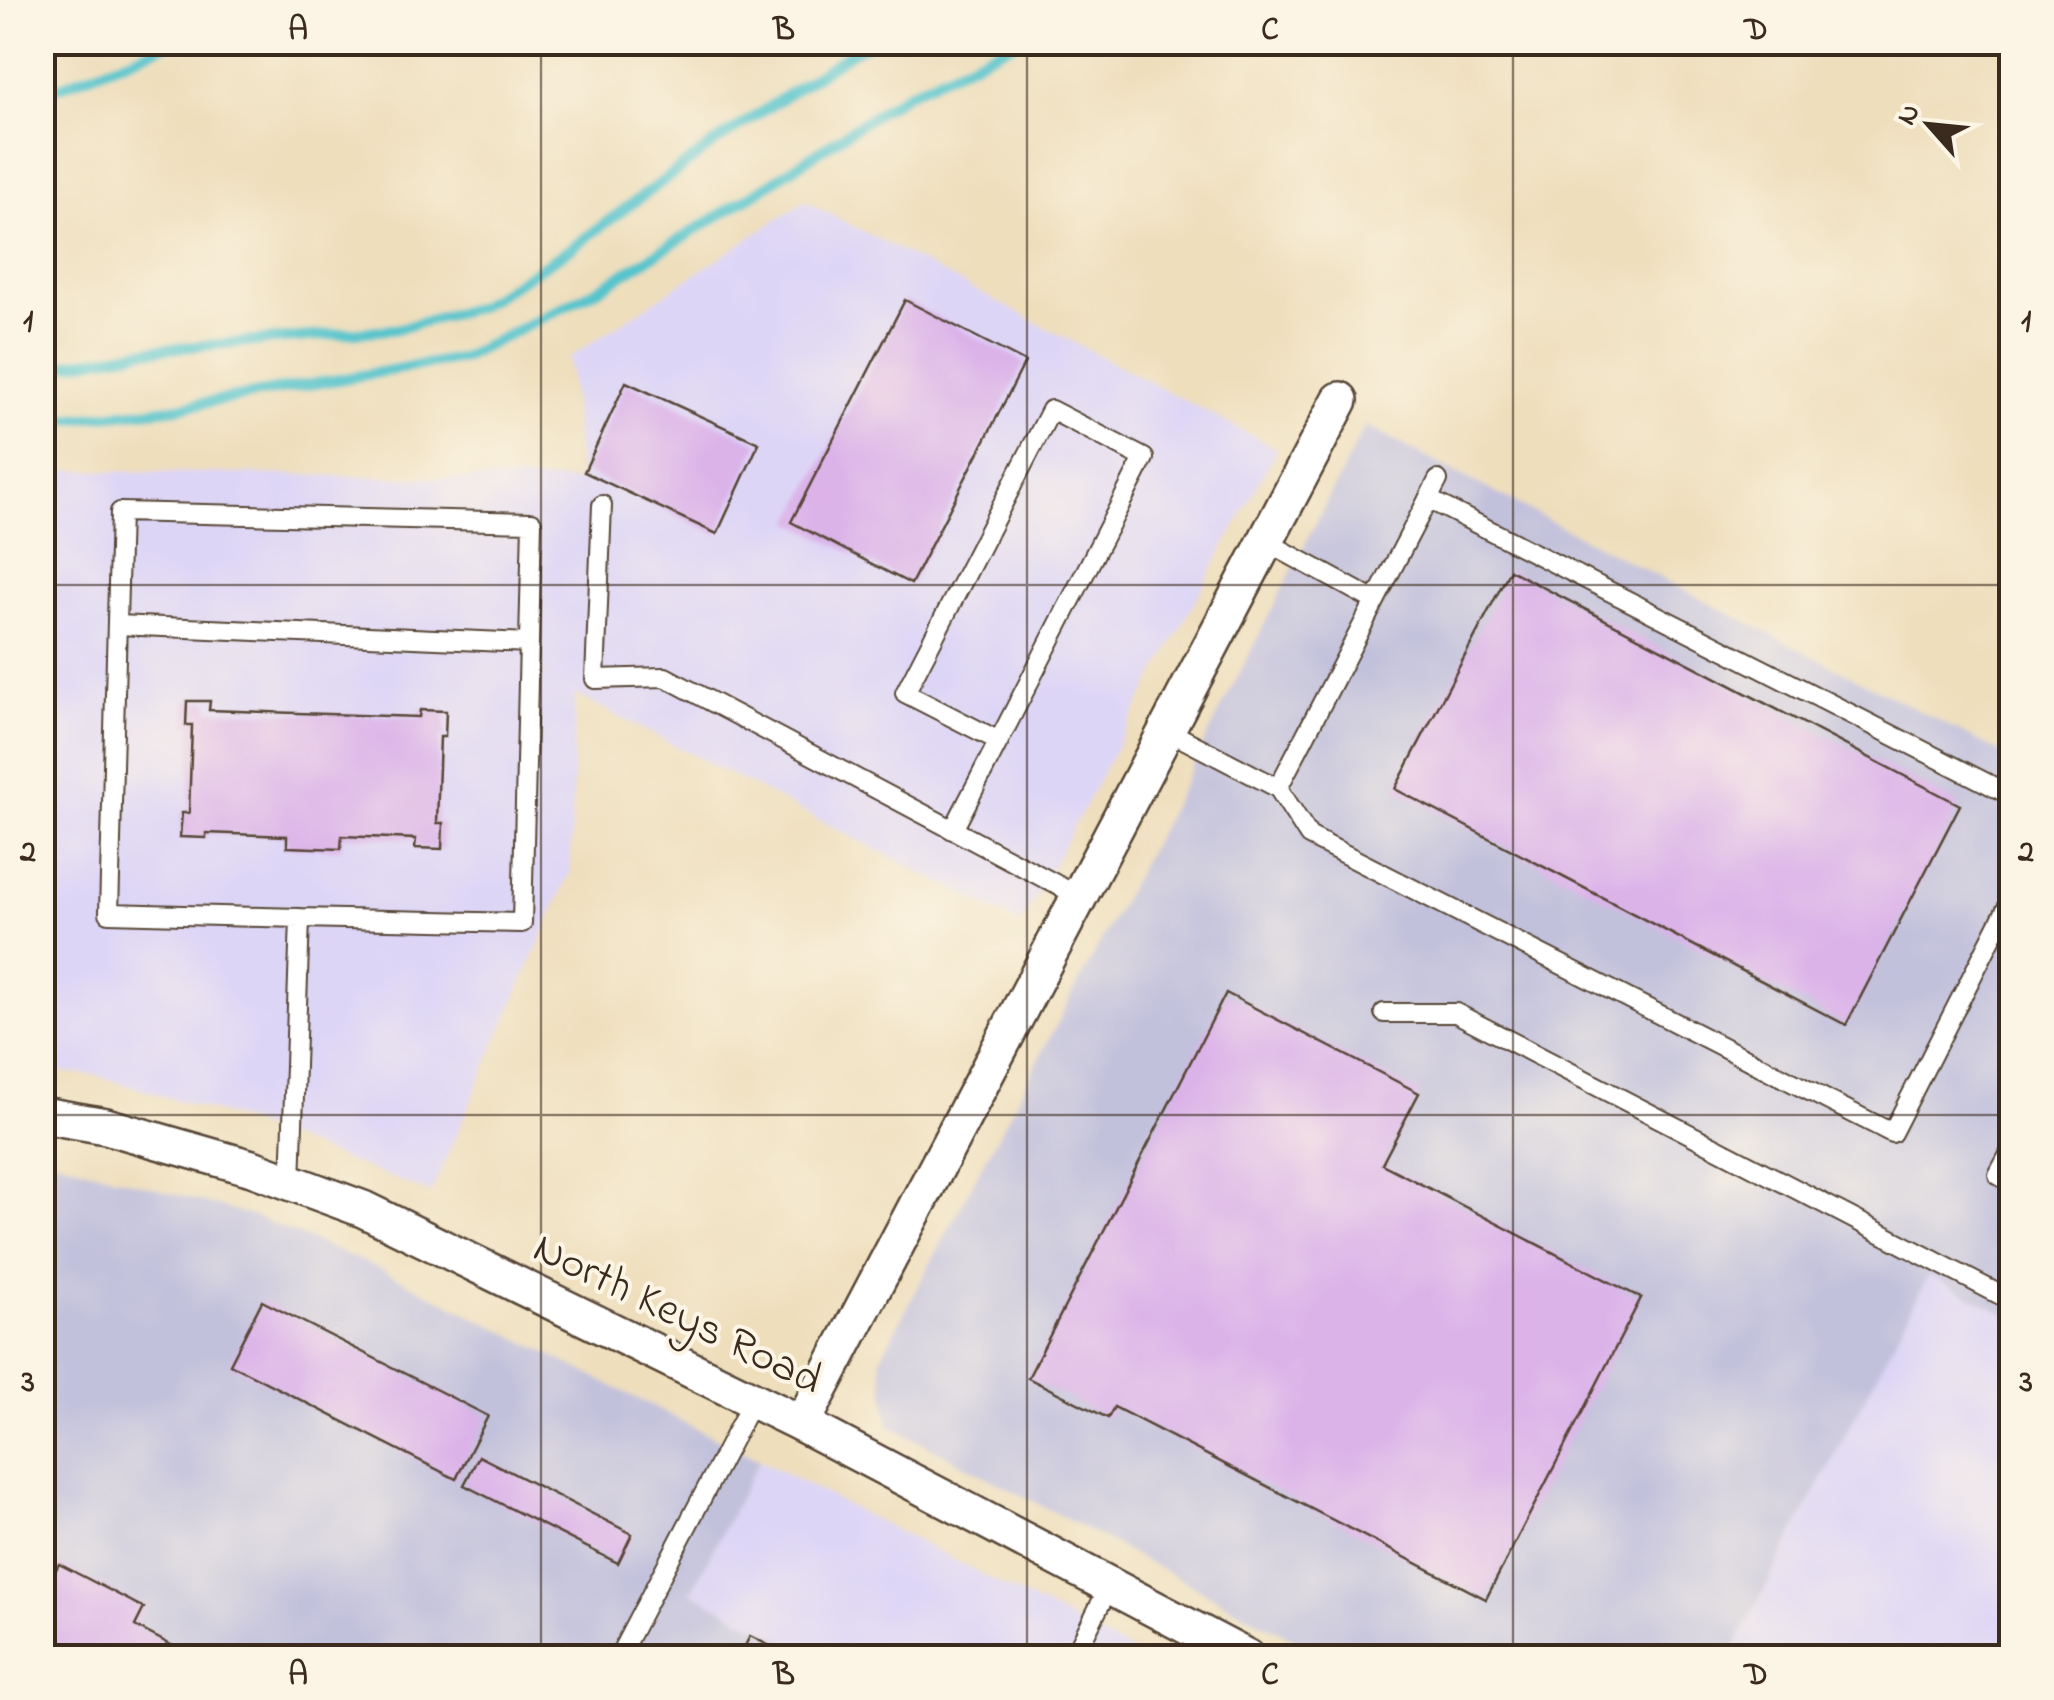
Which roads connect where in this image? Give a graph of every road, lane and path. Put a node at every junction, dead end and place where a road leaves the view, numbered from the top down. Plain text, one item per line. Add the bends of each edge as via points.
1 (1340, 400) dead end
2 (1438, 480) dead end
3 (1428, 499) junction
4 (602, 505) dead end
5 (1266, 541) junction
6 (1375, 601) junction
7 (117, 625) junction
8 (529, 643) junction
9 (1166, 730) junction
10 (999, 741) junction
11 (1278, 788) junction
12 (2012, 796) edge
13 (953, 830) junction
14 (1078, 896) junction
15 (2012, 898) edge
16 (300, 918) junction
17 (1384, 1013) dead end
18 (42, 1115) edge
19 (2012, 1149) edge
20 (292, 1183) junction
21 (2012, 1183) edge
22 (2012, 1301) edge
23 (754, 1400) junction
24 (802, 1424) junction
25 (1110, 1585) junction
26 (618, 1658) edge
27 (1073, 1658) edge
28 (1248, 1658) edge

1 - 5 street
2 - 3 lane
3 - 6 lane
3 - 12 lane
4 - 13 lane via 595,679 665,676
5 - 6 lane
5 - 9 street
6 - 11 lane
7 - 8 lane
7 - 8 lane via 120,512 532,522
7 - 16 lane via 109,913
8 - 16 lane via 522,924
9 - 11 lane
9 - 14 street
10 - 10 lane via 1144,458 1051,410 905,693
10 - 13 lane
11 - 15 lane via 1309,836 1892,1133
13 - 14 lane
14 - 24 street
16 - 20 lane
17 - 22 lane via 1456,1012
18 - 20 street, North Keys Road via 106,1126
19 - 21 lane via 1998,1175
20 - 23 street, North Keys Road via 363,1209
23 - 24 street, North Keys Road
23 - 26 lane
24 - 25 street, North Keys Road
25 - 27 lane
25 - 28 street, North Keys Road

